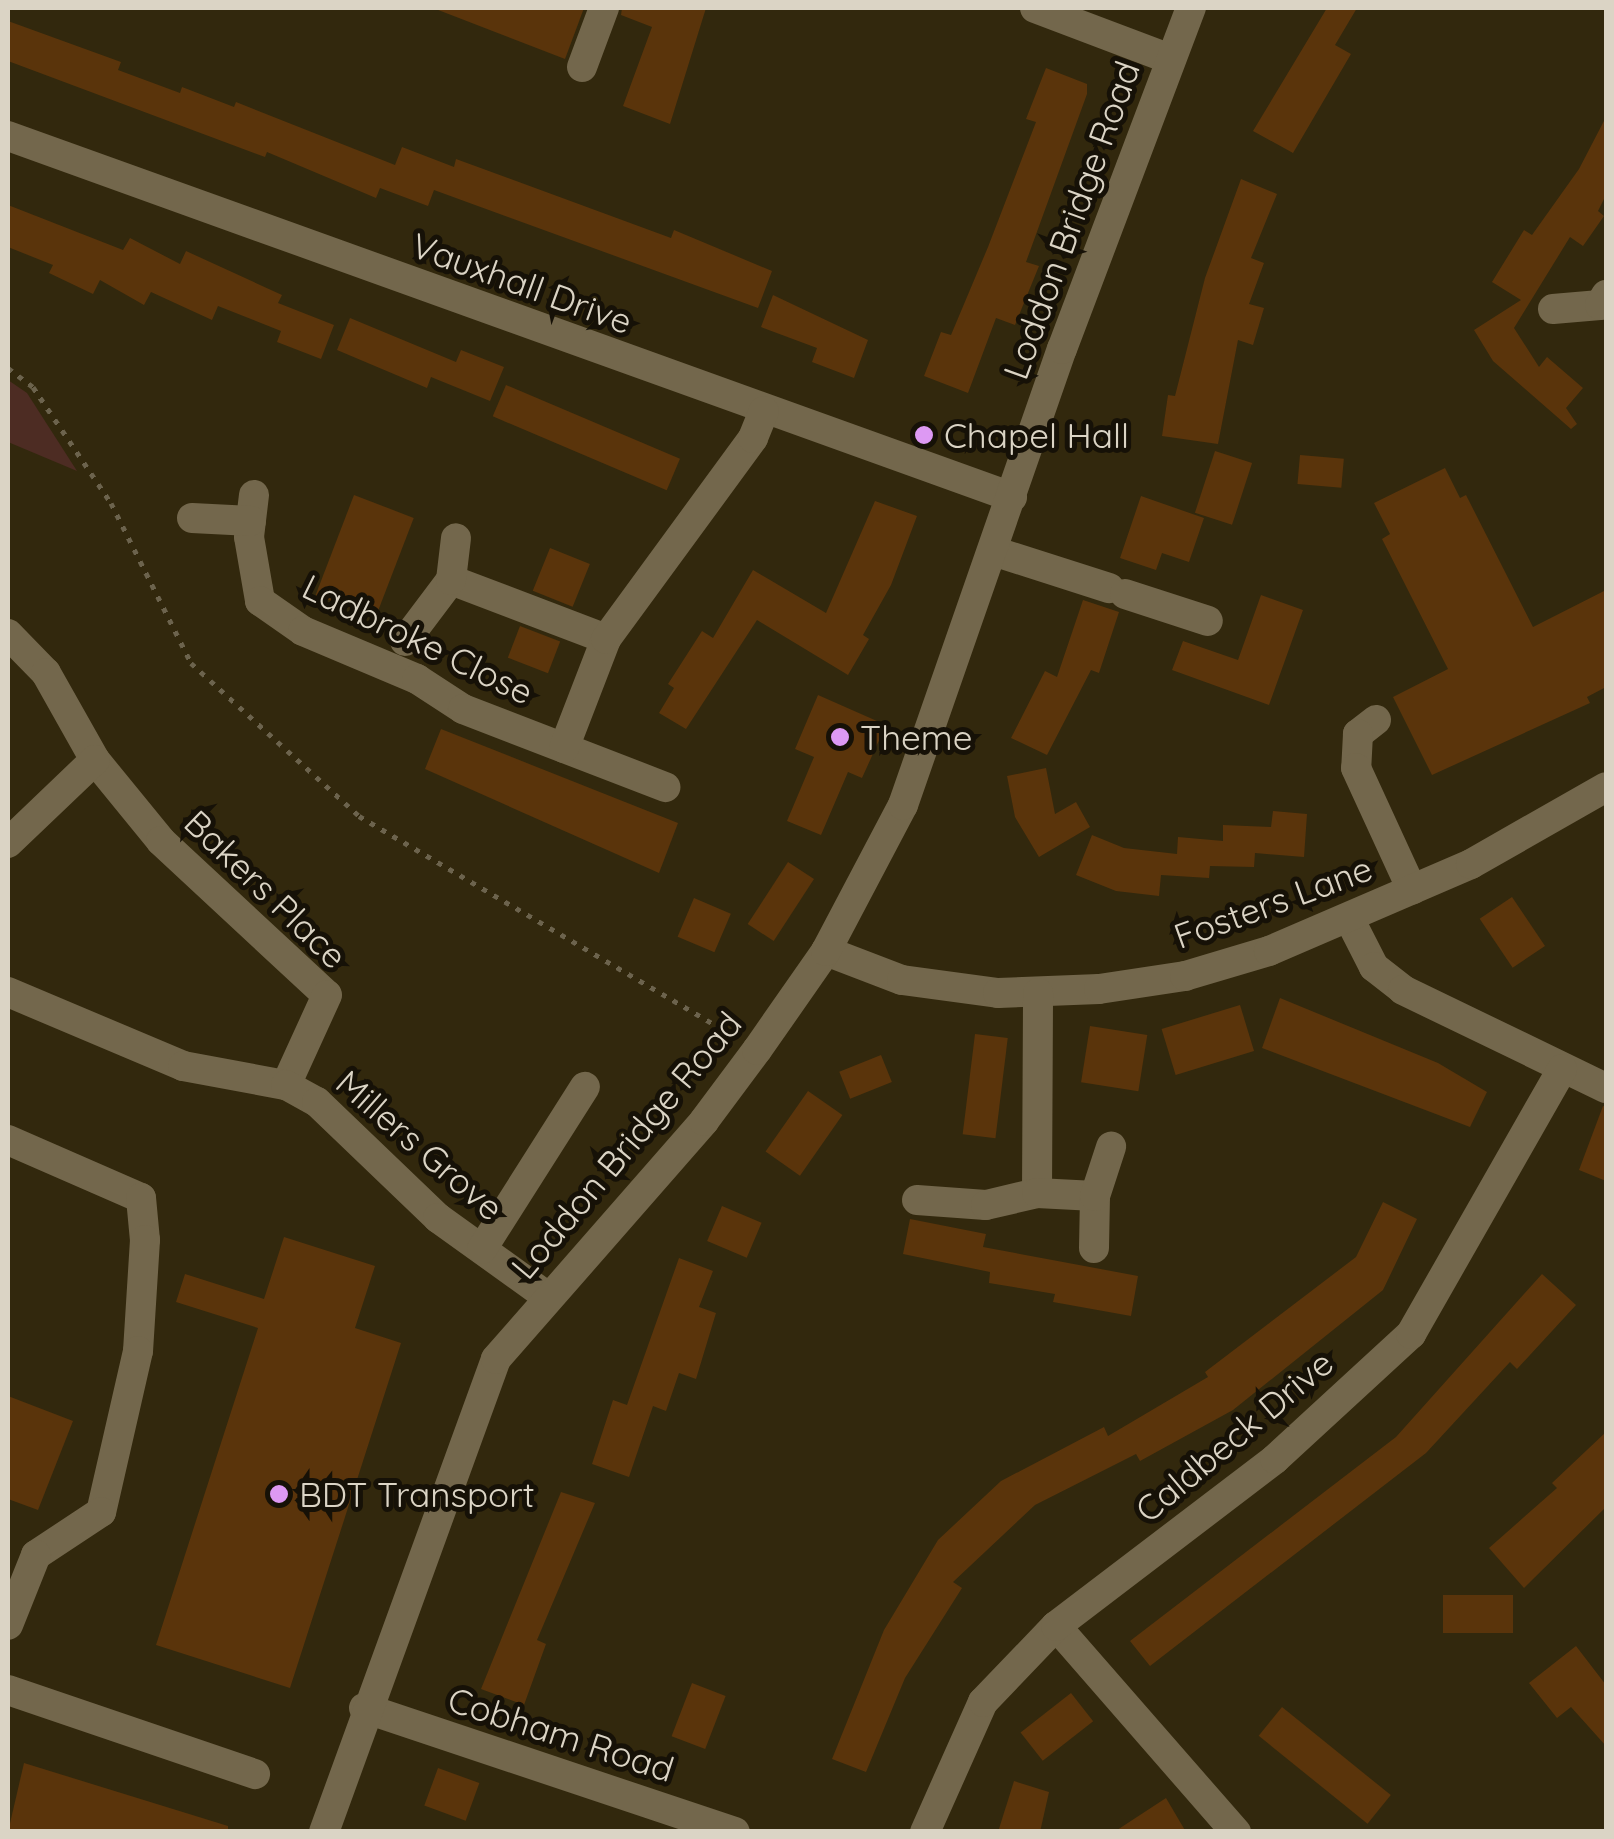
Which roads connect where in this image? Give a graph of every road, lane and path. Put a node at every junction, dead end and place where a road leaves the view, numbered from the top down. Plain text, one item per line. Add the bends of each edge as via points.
1 (604, 8) edge
2 (1036, 8) edge
3 (1190, 8) edge
4 (1170, 59) junction
5 (582, 67) dead end
6 (8, 136) edge
7 (1553, 309) dead end
8 (1604, 309) edge
9 (8, 368) edge
10 (764, 411) junction
11 (1012, 497) junction
12 (192, 518) dead end
13 (456, 538) dead end
14 (993, 551) junction
15 (451, 580) junction
16 (1208, 621) dead end
17 (8, 634) edge
18 (606, 639) junction
19 (405, 641) dead end
20 (1376, 720) dead end
21 (564, 748) junction
22 (94, 760) junction
23 (666, 787) dead end
24 (1606, 787) edge
25 (8, 843) edge
26 (1412, 890) junction
27 (1349, 918) junction
28 (826, 951) junction
29 (8, 992) edge
30 (1038, 993) junction
31 (756, 1050) junction
32 (1562, 1069) junction
33 (286, 1085) junction
34 (584, 1088) dead end
35 (1606, 1088) edge
36 (8, 1140) edge
37 (1111, 1147) dead end
38 (1038, 1193) junction
39 (1095, 1196) junction
40 (917, 1200) dead end
41 (1094, 1248) dead end
42 (482, 1249) junction
43 (548, 1297) junction
44 (8, 1625) edge
45 (1056, 1626) junction
46 (8, 1690) edge
47 (364, 1708) junction
48 (255, 1774) dead end
49 (324, 1832) edge
50 (736, 1832) edge
51 (925, 1832) edge
52 (1236, 1832) edge

1 - 5 street
2 - 4 street
3 - 4 street, Loddon Bridge Road
4 - 11 street, Loddon Bridge Road
6 - 10 street, Vauxhall Drive
7 - 8 street
9 - 31 path via 34,387 111,503 192,663 359,816
10 - 11 street, Vauxhall Drive
10 - 18 street, Ladbroke Close via 754,438
11 - 14 street, Loddon Bridge Road
12 - 21 street, Ladbroke Close via 252,508 260,601 303,631 418,679 463,709
13 - 15 street, Ladbroke Close
14 - 16 street
14 - 28 street, Loddon Bridge Road via 903,806
15 - 18 street, Ladbroke Close
15 - 19 street, Ladbroke Close
17 - 22 street, Bakers Place via 46,674
18 - 21 street, Ladbroke Close
20 - 26 street via 1358,734 1356,768
21 - 23 street, Ladbroke Close
22 - 25 street
22 - 33 street, Bakers Place via 161,842 328,995
24 - 26 street, Fosters Lane
26 - 27 street, Fosters Lane
27 - 30 street, Fosters Lane via 1185,976
27 - 32 street via 1374,967 1403,990
28 - 30 street, Fosters Lane via 902,980
28 - 31 street, Loddon Bridge Road
29 - 33 street, Millers Grove via 183,1066
30 - 38 street
31 - 43 street, Loddon Bridge Road via 704,1121
32 - 35 street
32 - 45 street, Caldbeck Drive via 1410,1334 1275,1459
33 - 42 street, Millers Grove via 316,1102 438,1218
34 - 42 street
36 - 44 street via 141,1198 145,1240 138,1352 100,1512 36,1555
37 - 39 street
38 - 39 street
38 - 40 street via 986,1205
39 - 41 street
42 - 43 street, Millers Grove
43 - 47 street, Loddon Bridge Road via 496,1358
45 - 51 street, Caldbeck Drive via 983,1702
45 - 52 street
46 - 48 street
47 - 49 street, Loddon Bridge Road
47 - 50 street, Cobham Road

